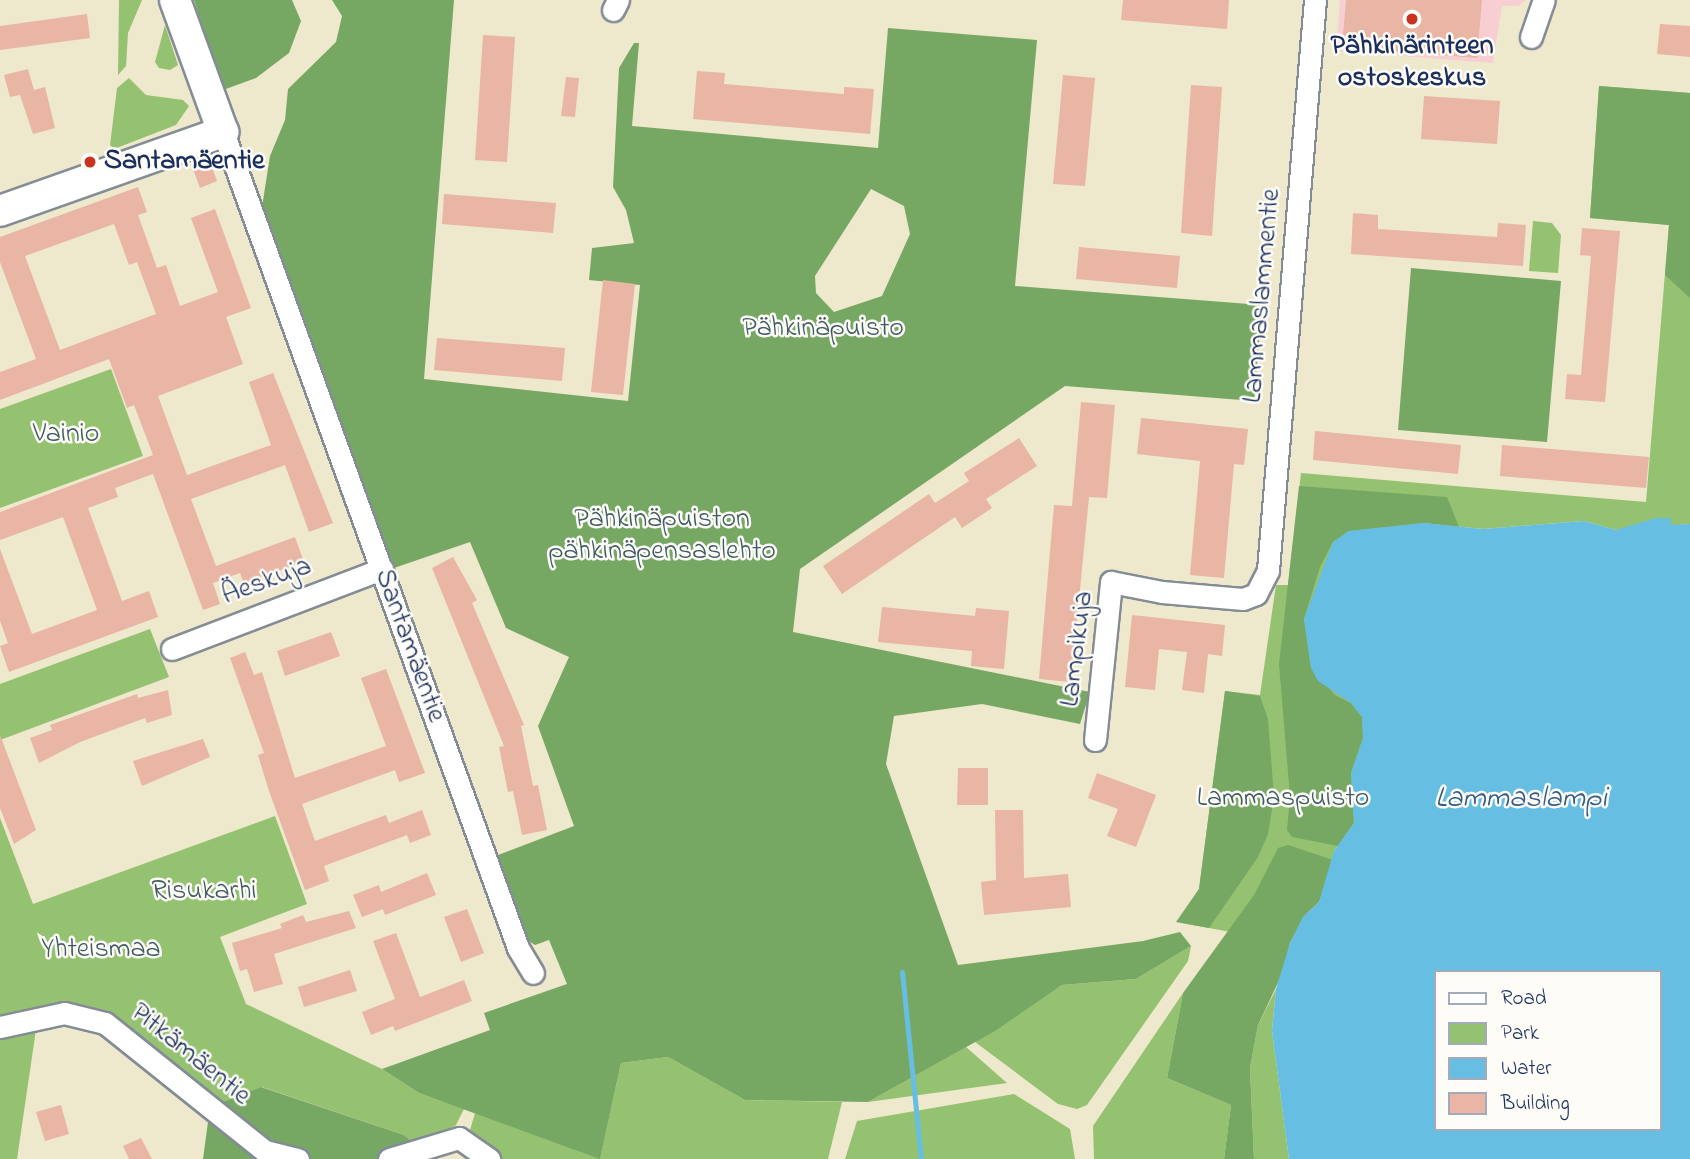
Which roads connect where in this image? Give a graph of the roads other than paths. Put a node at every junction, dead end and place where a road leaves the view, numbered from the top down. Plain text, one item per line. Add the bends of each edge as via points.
1 (175, 0) edge
2 (1315, 0) edge
3 (1544, 0) edge
4 (1531, 37) dead end
5 (223, 132) junction
6 (0, 211) edge
7 (382, 569) junction
8 (1256, 594) joint
9 (172, 649) dead end
10 (1095, 740) dead end
11 (533, 973) dead end
12 (0, 1027) edge
13 (298, 1159) edge
14 (389, 1159) edge
15 (489, 1159) edge

1 - 5 street, Santamäentie
2 - 8 street, Lammaslammentie via 1268,570
3 - 4 street
5 - 6 street
5 - 7 street, Santamäentie
7 - 9 street, Äeskuja
7 - 11 street, Santamäentie via 518,948
8 - 10 street, Lampikuja via 1243,599 1189,595 1111,582
12 - 13 street, Pitkämäentie via 64,1013 106,1023 265,1151
14 - 15 street via 459,1138

